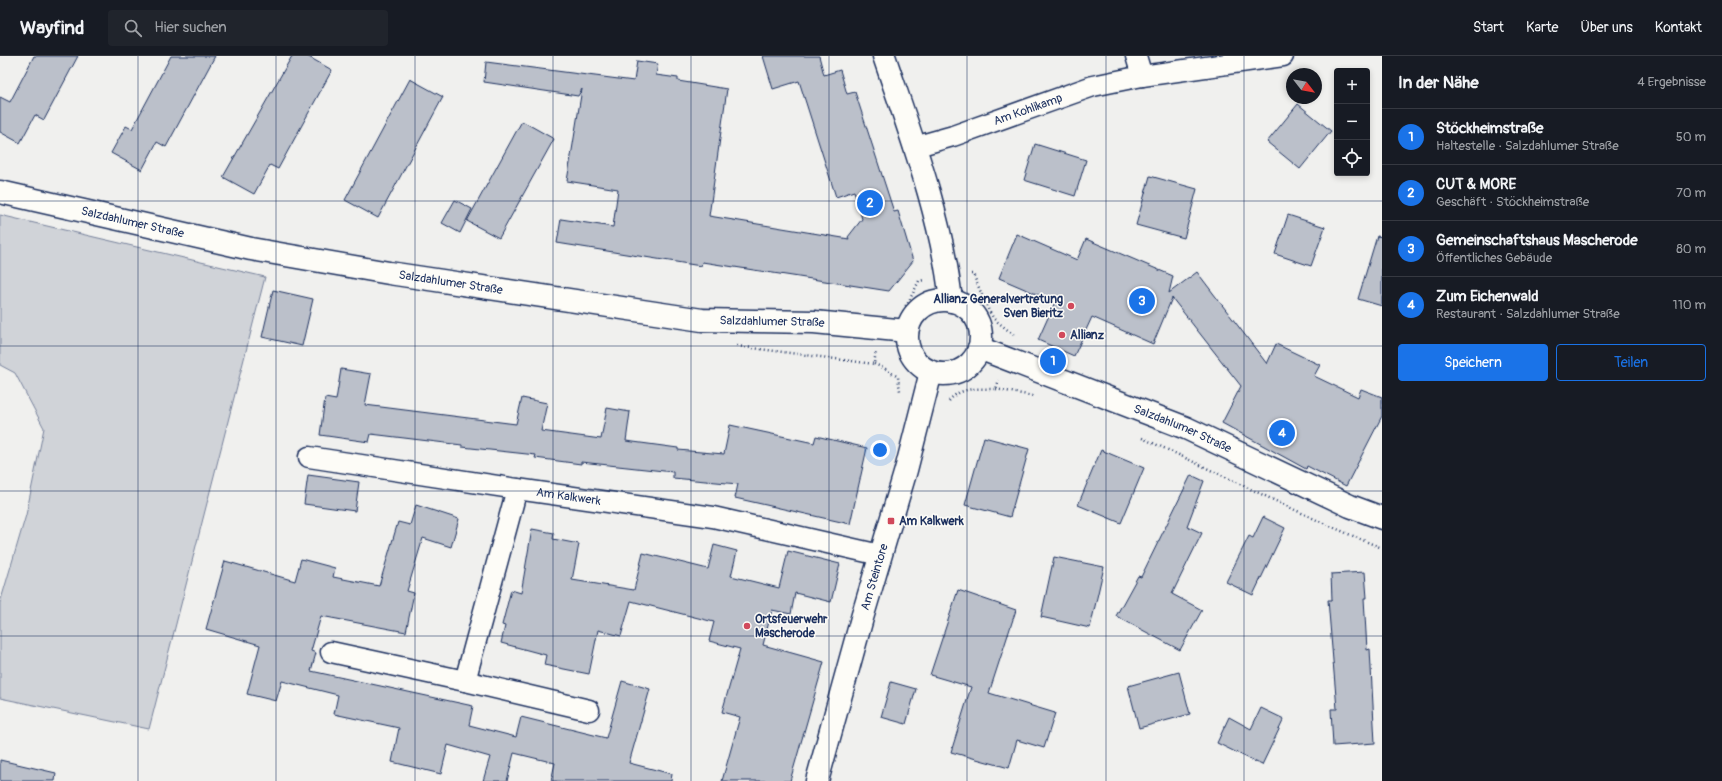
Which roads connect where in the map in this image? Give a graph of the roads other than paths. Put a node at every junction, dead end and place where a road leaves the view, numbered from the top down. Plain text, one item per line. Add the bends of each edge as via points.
1 (884, 56) edge
2 (1136, 56) edge
3 (1284, 56) edge
4 (1142, 76) junction
5 (914, 147) junction
6 (0, 192) edge
7 (951, 301) junction
8 (907, 331) junction
9 (979, 348) junction
10 (931, 372) junction
11 (309, 457) dead end
12 (516, 489) junction
13 (1382, 518) edge
14 (880, 555) junction
15 (331, 652) dead end
16 (466, 681) junction
17 (589, 710) dead end
18 (817, 781) edge

1 - 5 main road
2 - 4 street
3 - 4 street, Am Kohlikamp
4 - 5 street, Am Kohlikamp via 1093,86 953,136
5 - 7 main road via 944,250
6 - 8 main road, Salzdahlumer Straße via 251,249 420,278 702,320 814,322
7 - 8 main road via 939,300 923,307 911,320
7 - 9 main road via 963,305 979,324
8 - 10 main road via 907,341 915,360
9 - 10 main road via 975,358 960,371 946,374
9 - 13 main road, Salzdahlumer Straße via 1179,425 1350,506
10 - 14 main road, Am Steintore via 906,470
11 - 12 street, Am Kalkwerk
12 - 14 street, Am Kalkwerk via 713,517
12 - 16 street
14 - 18 main road, Am Steintore
15 - 16 street
16 - 17 street

